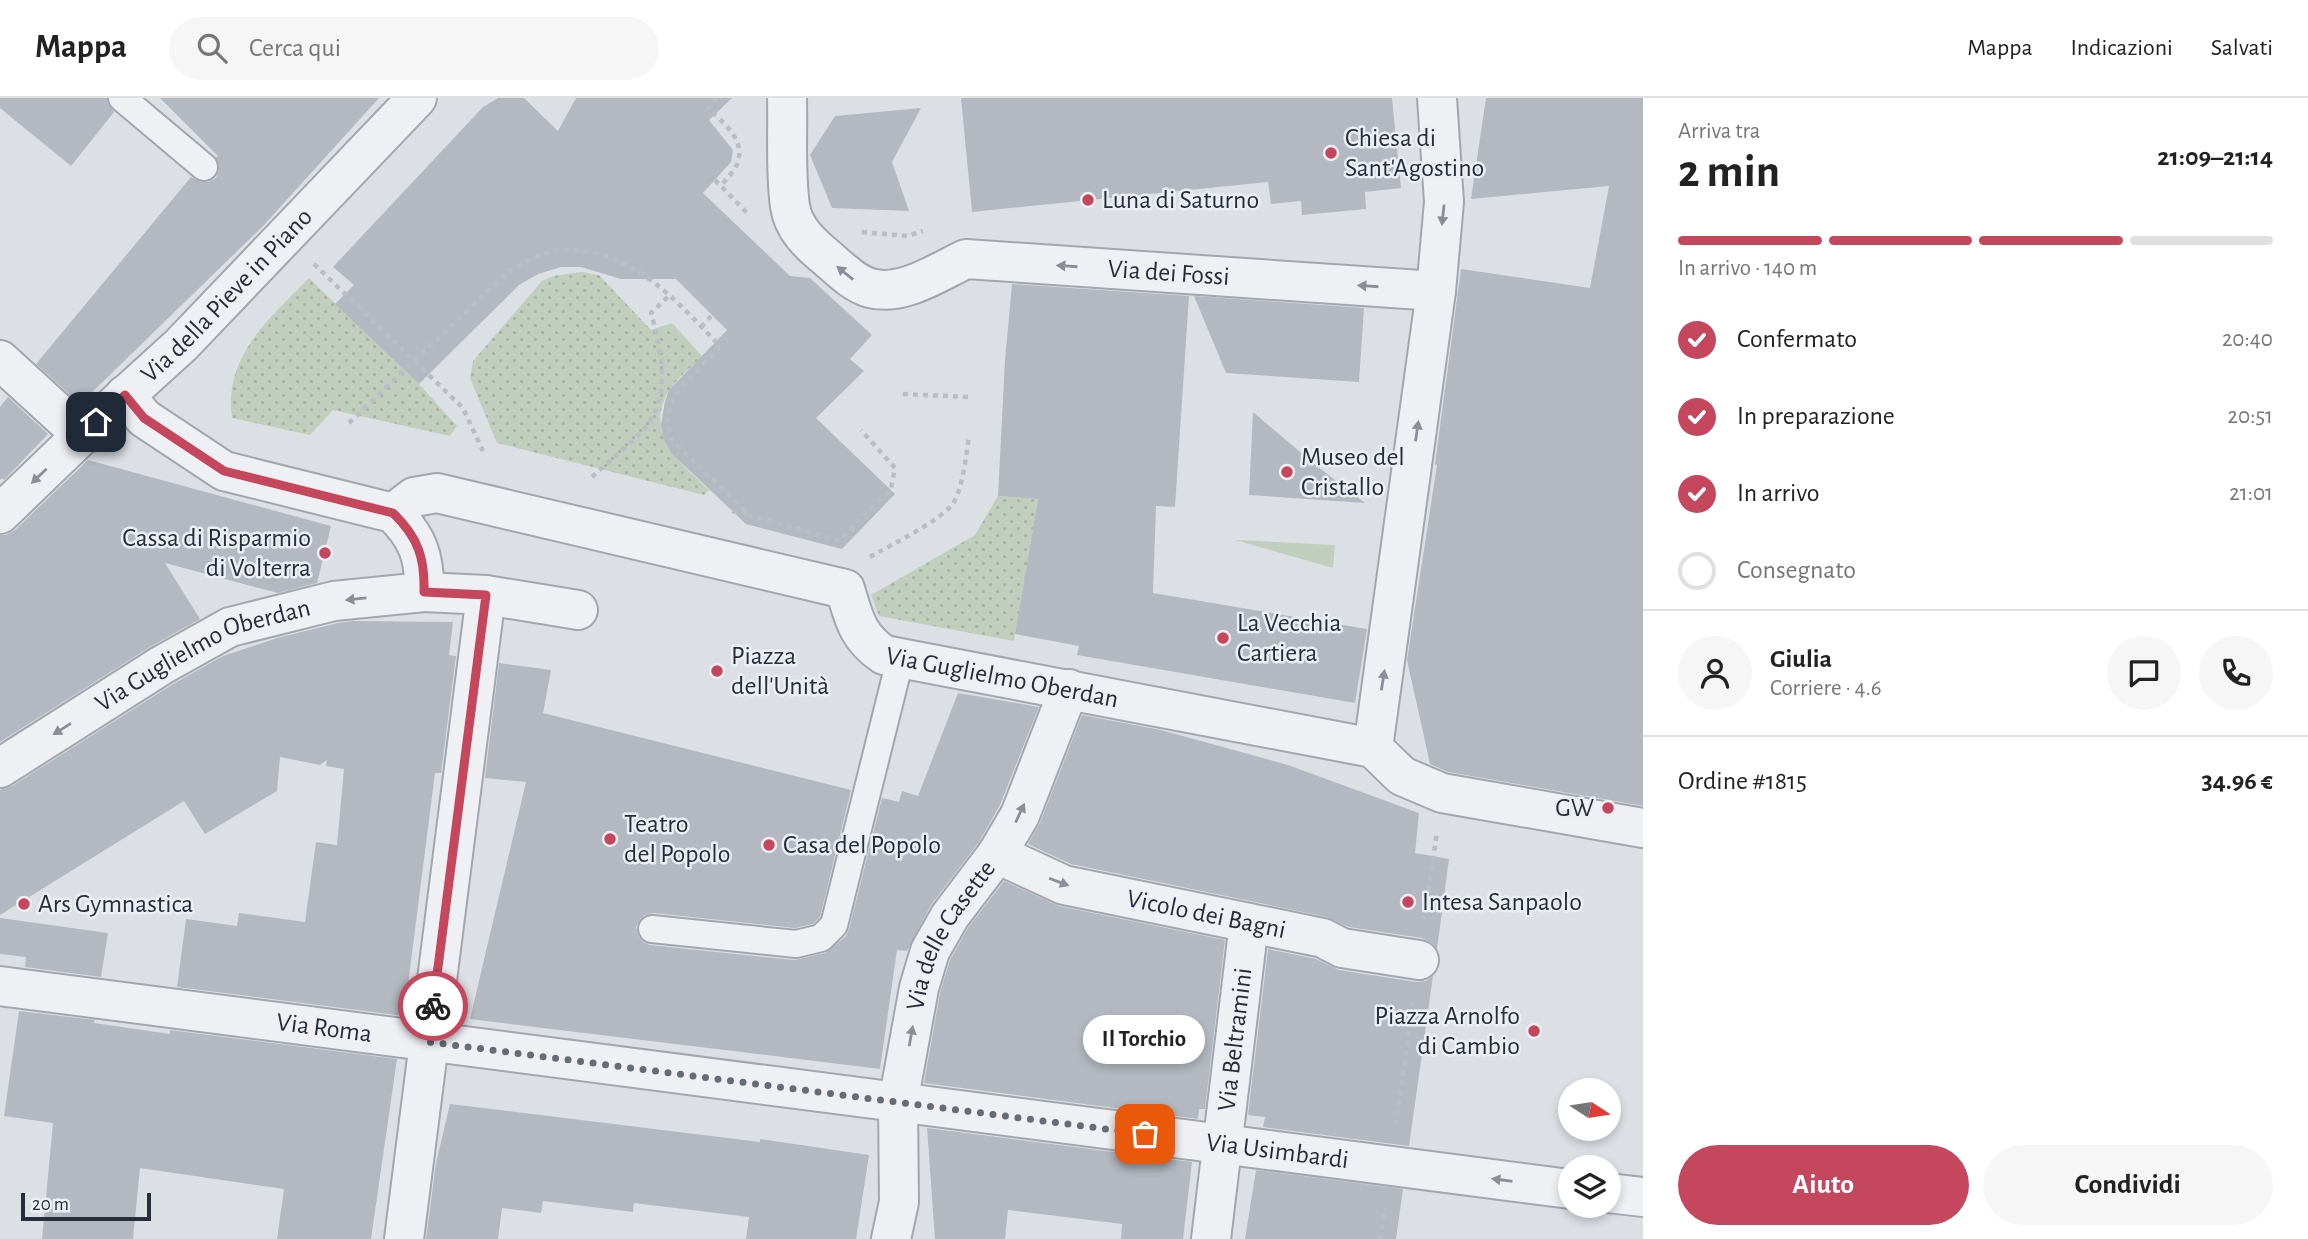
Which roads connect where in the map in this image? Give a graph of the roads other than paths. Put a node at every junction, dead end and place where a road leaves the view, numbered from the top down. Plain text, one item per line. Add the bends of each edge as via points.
1 (122, 98) edge
2 (417, 98) edge
3 (787, 98) edge
4 (1437, 98) edge
5 (204, 167) dead end
6 (1436, 291) junction
7 (0, 360) edge
8 (125, 395) junction
9 (82, 435) junction
10 (393, 513) junction
11 (0, 514) edge
12 (424, 592) junction
13 (486, 595) junction
14 (578, 610) dead end
15 (900, 660) junction
16 (1069, 689) junction
17 (1373, 748) junction
18 (0, 768) edge
19 (1643, 828) edge
20 (997, 854) junction
21 (1249, 923) junction
22 (652, 929) dead end
23 (1419, 960) road end
24 (0, 986) edge
25 (429, 1042) junction
26 (898, 1103) junction
27 (1223, 1144) junction
28 (1558, 1186) edge
29 (1621, 1194) edge
30 (1643, 1197) edge
31 (899, 1202) junction
32 (404, 1239) edge
33 (891, 1239) edge
34 (916, 1239) edge
35 (1211, 1239) edge

1 - 5 lane
2 - 8 street, Via della Pieve in Piano via 274,231 181,345
6 -> 3 street, Via dei Fossi via 966,259 908,286 871,288 853,280 797,227 790,207
4 -> 6 street via 1444,202
17 -> 6 street
7 - 9 street
8 - 9 street, Via della Pieve in Piano
8 - 10 street via 144,418 224,471
9 -> 11 street, Via della Pieve in Piano
10 - 12 street via 421,552
10 - 15 street, Via Guglielmo Oberdan via 414,497 450,495 845,589 858,631 884,655
12 - 13 street, Via Guglielmo Oberdan
12 -> 18 street, Via Guglielmo Oberdan via 334,601 230,627
13 - 14 street, Via Guglielmo Oberdan
13 - 25 street
15 - 16 street, Via Guglielmo Oberdan
15 - 22 lane via 834,925 821,938 796,944
16 - 17 street, Via Guglielmo Oberdan
20 -> 16 street, Via delle Casette via 1020,815
17 - 19 street via 1402,776 1442,793
20 -> 21 street, Vicolo dei Bagni via 1064,885
26 -> 20 street, Via delle Casette via 930,951
21 - 23 street, Vicolo dei Bagni via 1323,938 1342,948
21 - 27 street, Via Beltramini
24 - 25 street, Via Roma
25 - 26 street, Via Roma
25 - 32 street
26 - 27 street, Via Usimbardi
26 - 31 street, Via delle Casette
28 -> 27 street, Via Usimbardi via 1401,1151
27 - 35 street, Via Beltramini
29 - 30 street
31 - 33 street, Via delle Casette
31 - 34 street, Via delle Casette

